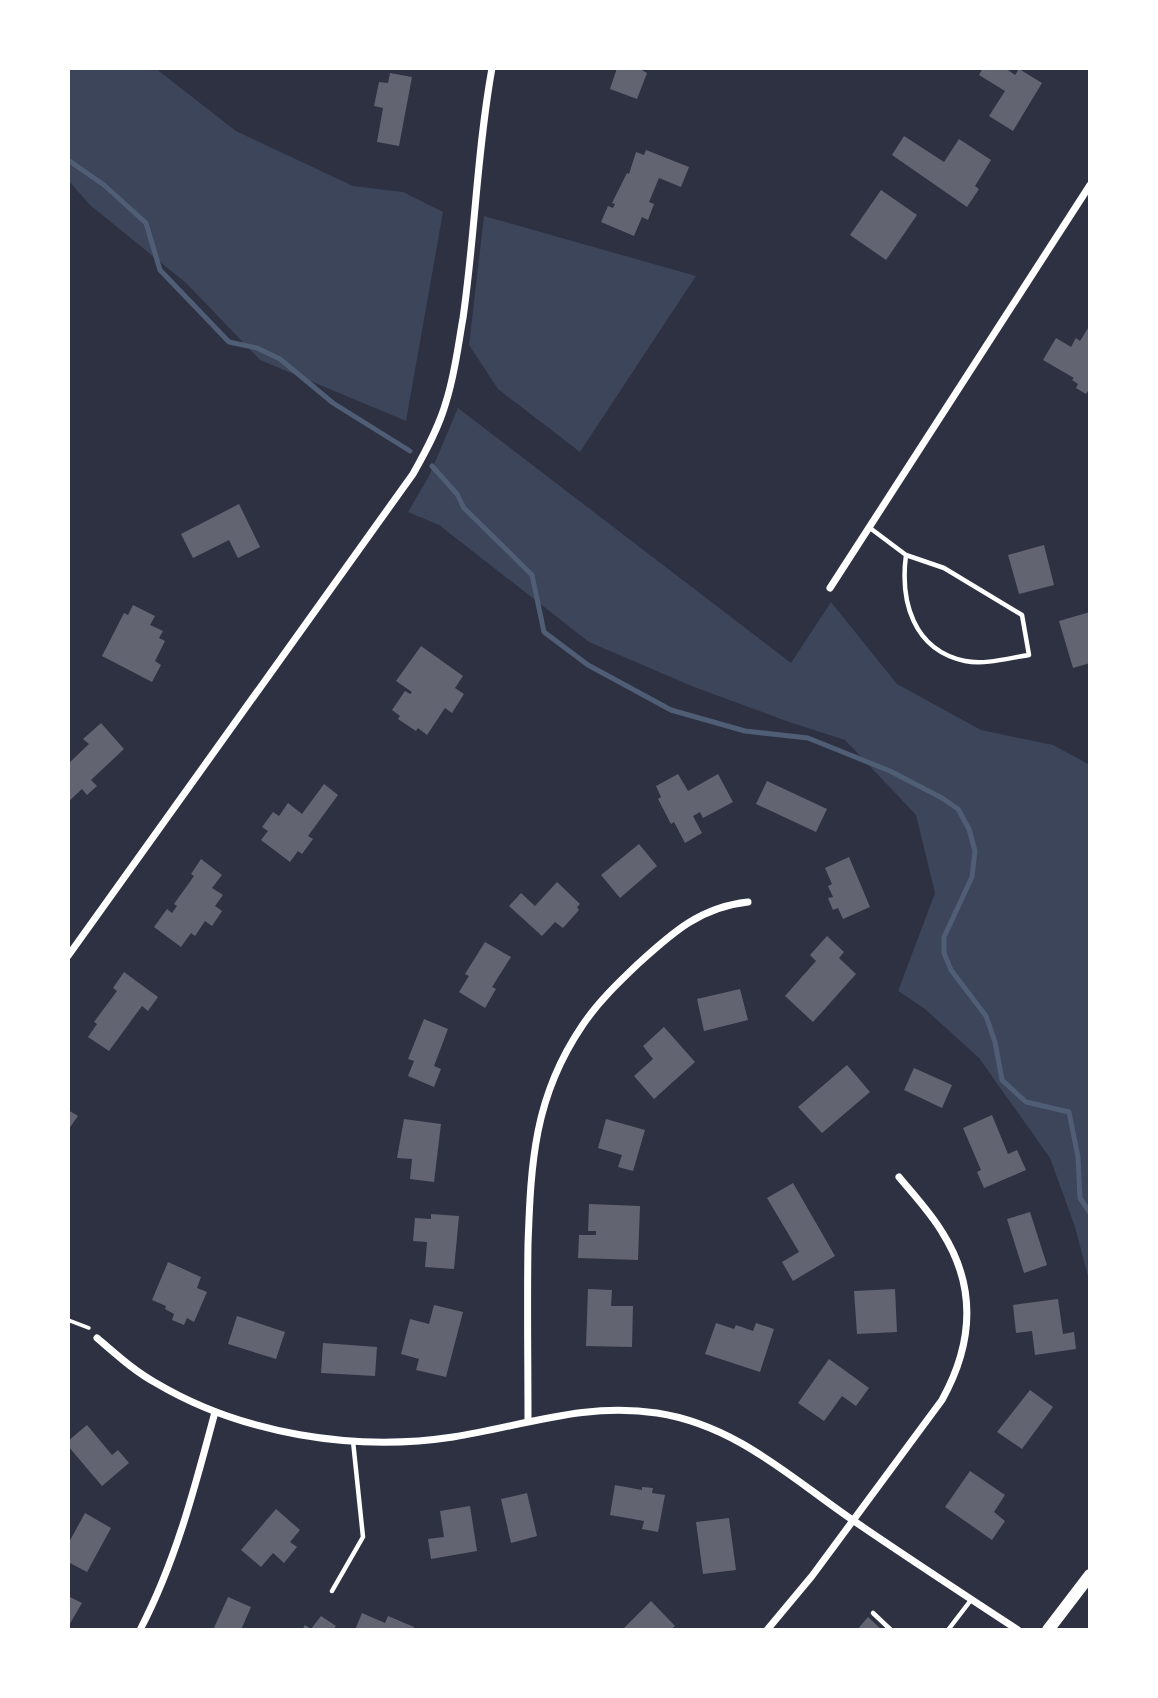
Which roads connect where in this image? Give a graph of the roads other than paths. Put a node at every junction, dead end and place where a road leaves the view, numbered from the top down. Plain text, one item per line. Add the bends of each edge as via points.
1 (492, 68) edge
2 (1090, 185) edge
3 (870, 528) junction
4 (906, 555) junction
5 (830, 588) dead end
6 (748, 902) dead end
7 (68, 956) edge
8 (899, 1177) dead end
9 (97, 1338) road end
10 (215, 1412) junction
11 (528, 1420) junction
12 (353, 1441) junction
13 (853, 1520) junction
14 (1090, 1575) edge
15 (331, 1591) dead end
16 (972, 1599) junction
17 (873, 1613) dead end
18 (140, 1630) edge
19 (767, 1630) edge
20 (891, 1630) edge
21 (948, 1630) edge
22 (1018, 1630) edge
23 (1048, 1630) edge

1 - 7 street via 455,369 431,441 413,474
2 - 3 street
3 - 4 lane
3 - 5 street
4 - 4 lane via 906,601 930,646 965,661 1029,655 1022,615 944,568
6 - 11 street via 705,911 645,958 605,995 563,1057 539,1121 531,1174
8 - 13 street via 954,1252 963,1278 967,1327 954,1379 942,1400
9 - 10 street via 154,1382
10 - 12 street via 256,1425
10 - 18 street via 173,1556
11 - 12 street via 452,1437
11 - 13 street via 621,1409 695,1423 756,1450
12 - 15 lane via 363,1537
13 - 16 street
13 - 19 street
14 - 23 main road
16 - 21 lane
16 - 22 street
17 - 20 lane

